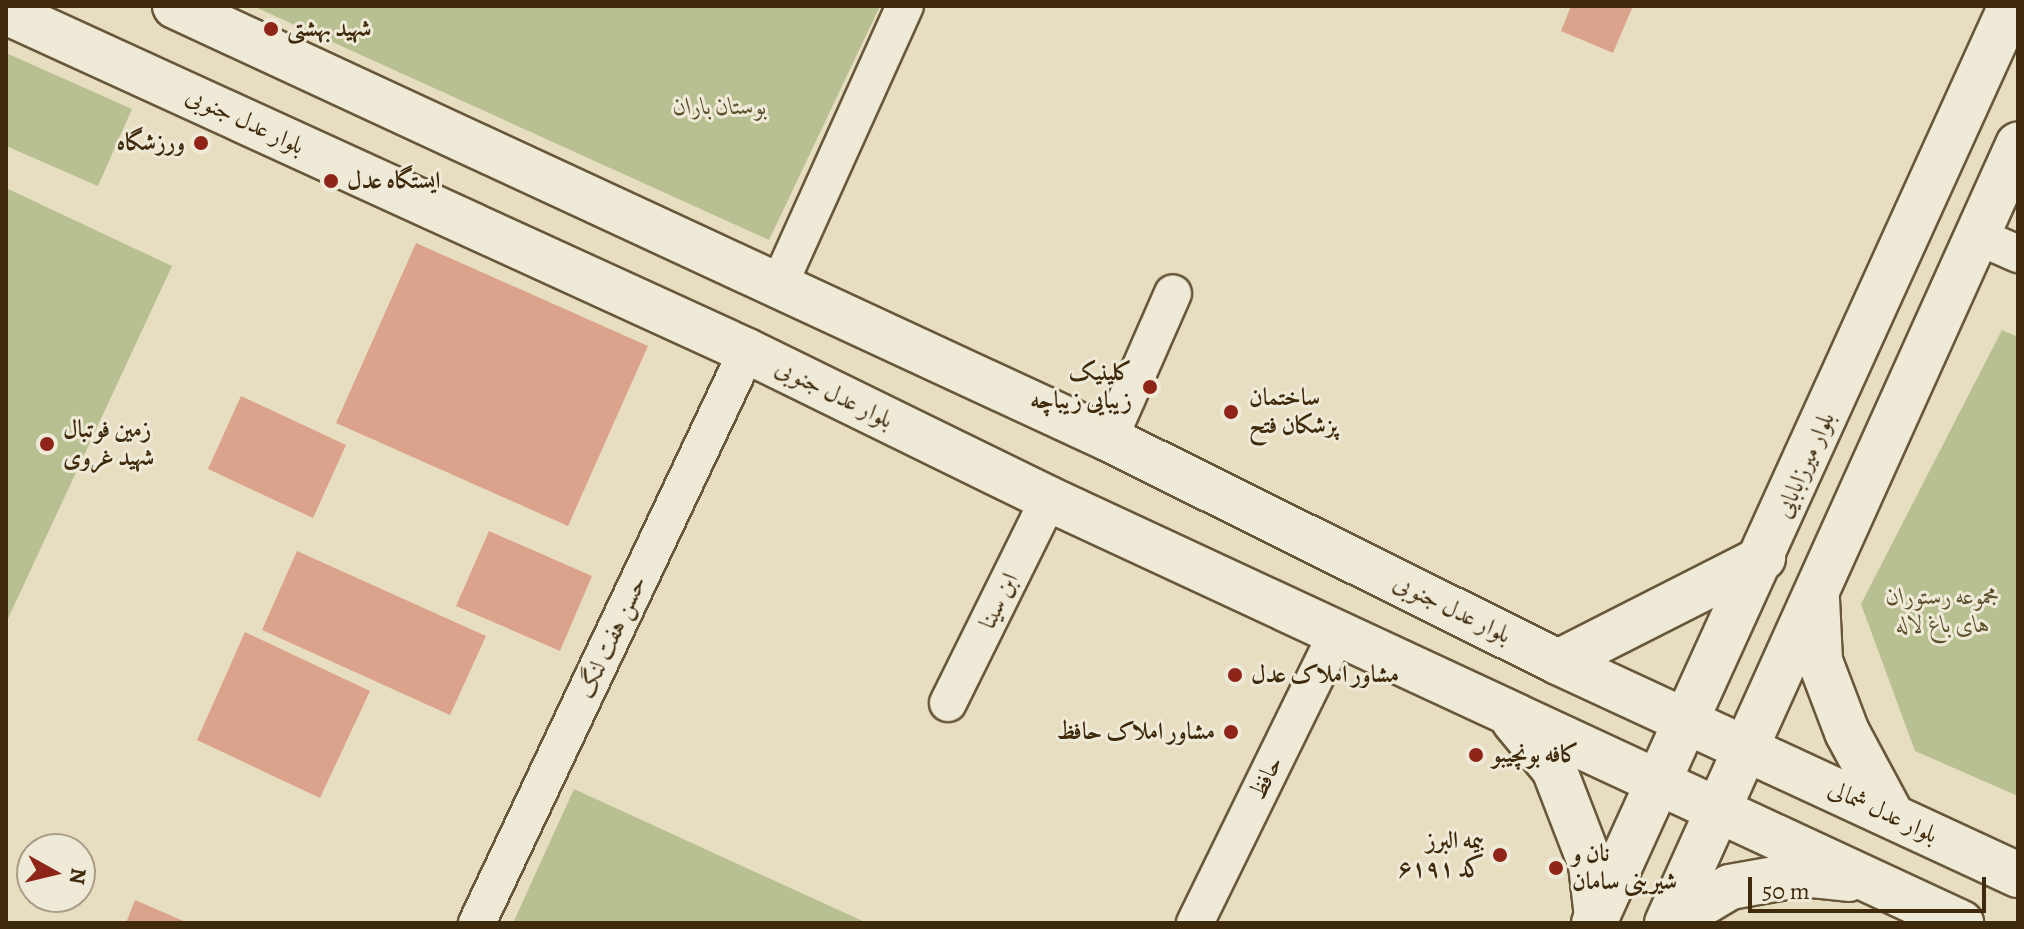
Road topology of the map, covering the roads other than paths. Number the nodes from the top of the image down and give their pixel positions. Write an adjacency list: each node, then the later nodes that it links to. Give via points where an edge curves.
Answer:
1 (905, 6): 8 (street)
2 (2011, 6): 13 (main road, بلوار میرزابابایی)
3 (192, 10): 8 (main road, بلوار عدل جنوبی)
4 (6, 12): 10 (main road, بلوار عدل جنوبی)
5 (2018, 145): 6 (main road)
6 (1977, 236): 7 (street); 14 (main road)
7 (2018, 254)
8 (778, 287): 11 (main road, بلوار عدل جنوبی)
9 (1173, 293): 11 (street)
10 (747, 351): 12 (main road, بلوار عدل جنوبی); 27 (street, حسن هفت لنگ)
11 (1109, 439): 16 (main road, بلوار عدل جنوبی)
12 (1049, 499): 15 (main road, بلوار عدل جنوبی); 17 (street, ابن سینا)
13 (1763, 558): 16 (main road); 19 (main road, بلوار میرزابابایی)
14 (1817, 590): 20 (main road); 23 (main road, via 1820,661 1847,732)
15 (1337, 633): 18 (main road, بلوار عدل جنوبی); 28 (street, حافظ)
16 (1558, 662): 19 (main road, بلوار عدل جنوبی)
17 (948, 703)
18 (1508, 712): 21 (main road, بلوار عدل جنوبی); 26 (main road, via 1554,769 1591,865)
19 (1686, 721): 20 (main road, بلوار عدل شمالی); 21 (main road, بلوار میرزابابایی)
20 (1748, 749): 22 (main road); 23 (main road, بلوار عدل شمالی)
21 (1658, 782): 22 (main road, بلوار عدل جنوبی); 26 (main road, بلوار میرزابابایی)
22 (1719, 810): 25 (main road); 29 (main road)
23 (1892, 816): 24 (main road, بلوار عدل شمالی)
24 (2018, 875)
25 (1873, 881): 29 (main road, via 1802,874 1730,887); 30 (main road)
26 (1596, 920)
27 (477, 923)
28 (1195, 923)
29 (1669, 923)
30 (1961, 923)

